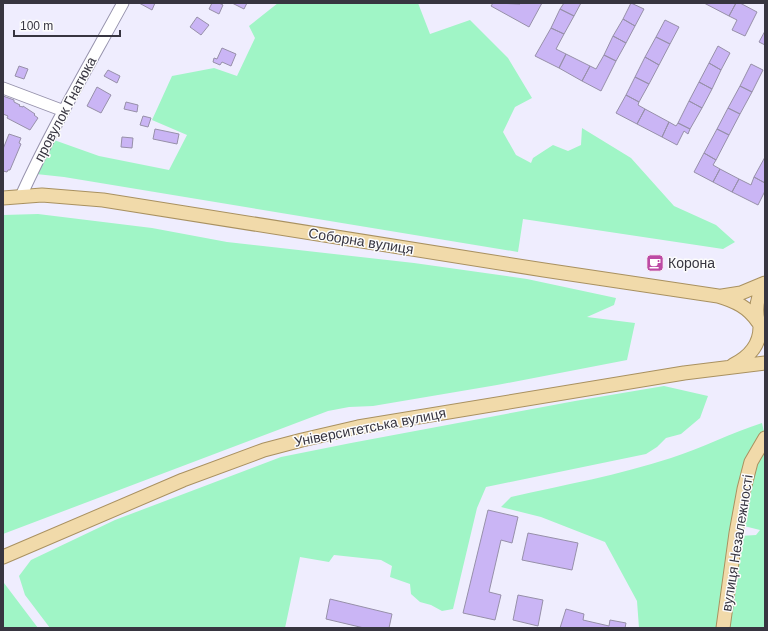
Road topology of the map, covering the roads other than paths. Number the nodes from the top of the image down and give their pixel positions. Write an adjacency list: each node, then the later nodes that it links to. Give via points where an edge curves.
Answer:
1 (122, 3): 3 (street, провулок Гнатюка)
2 (3, 88): 3 (street)
3 (64, 111): 4 (street, провулок Гнатюка)
4 (21, 196): 5 (main road, Соборна вулиця); 7 (main road, Соборна вулиця, via 103,200)
5 (3, 198)
6 (765, 284): 7 (main road, Соборна вулиця); 8 (main road, Університетська вулиця, via 756,311)
7 (718, 296): 8 (main road, Соборна вулиця, via 745,307)
8 (761, 328): 10 (main road, Університетська вулиця, via 752,352)
9 (765, 363): 10 (main road, Університетська вулиця)
10 (731, 366): 12 (main road, Університетська вулиця, via 358,427 302,440 264,450 183,480)
11 (765, 438): 13 (main road, вулиця Незалежності, via 751,462 744,489)
12 (3, 557)
13 (723, 628)

